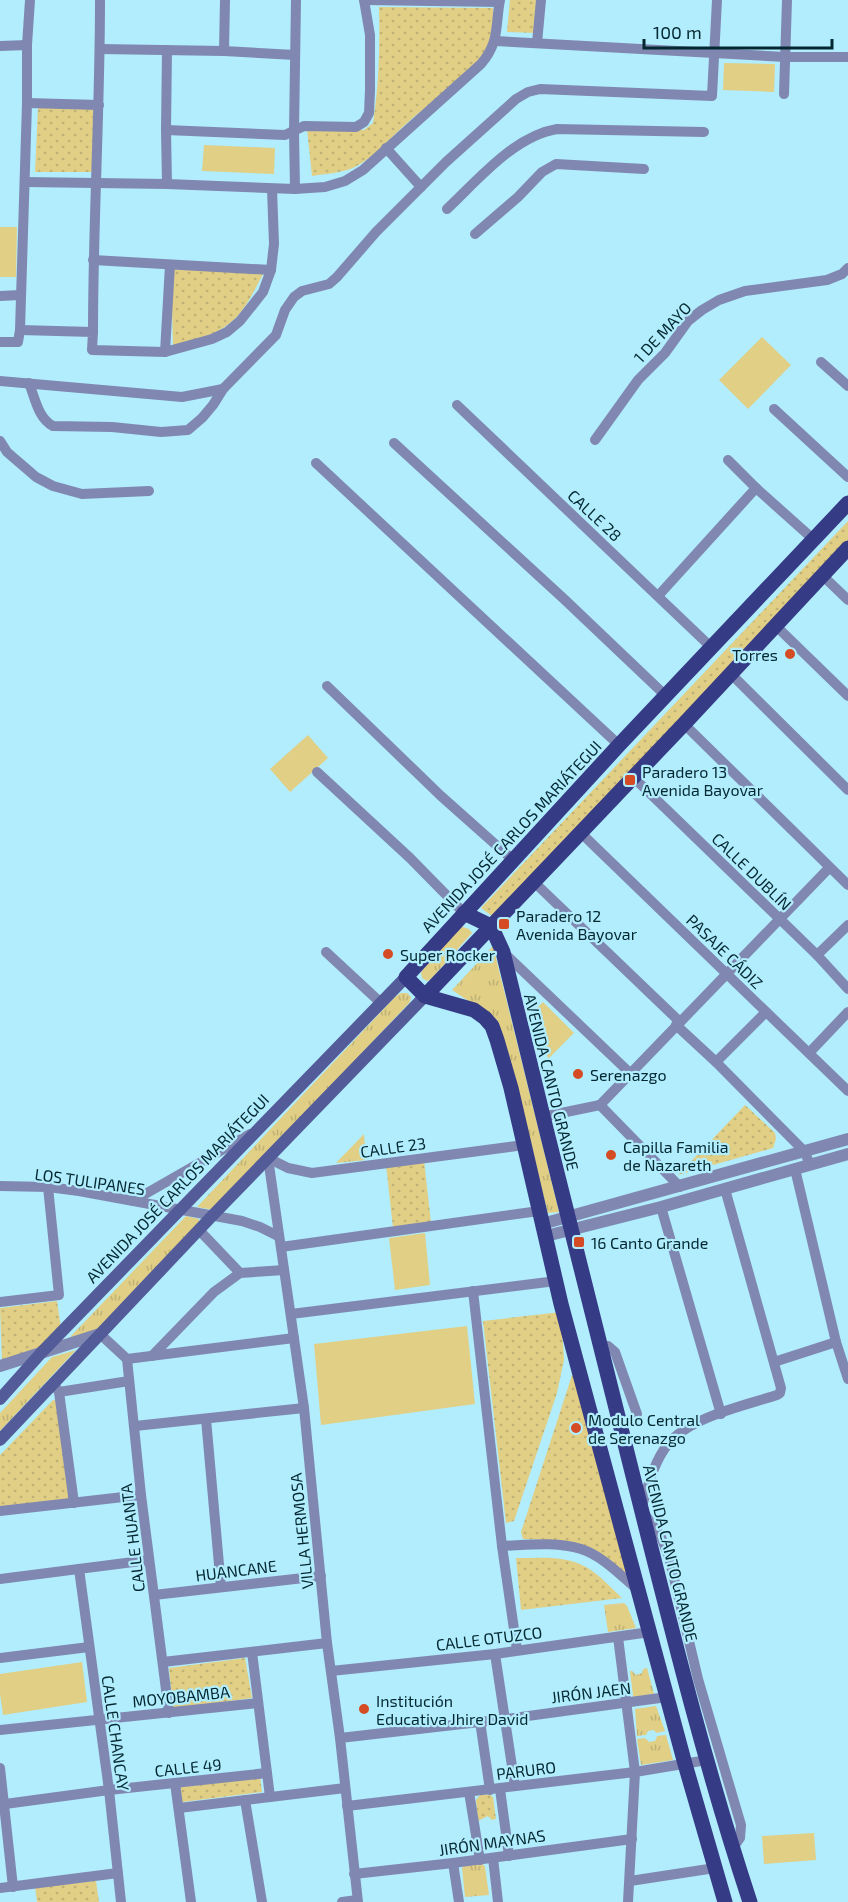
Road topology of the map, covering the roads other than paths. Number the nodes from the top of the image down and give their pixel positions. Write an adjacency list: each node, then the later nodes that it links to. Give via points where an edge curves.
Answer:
1 (30, 0): 12 (street)
2 (100, 0): 14 (street)
3 (225, 0): 16 (street)
4 (296, 0): 18 (street)
5 (364, 0): 9 (street); 25 (street, via 370,34 369,113 356,127 304,126)
6 (542, 0): 11 (street)
7 (717, 0): 17 (street)
8 (787, 0): 19 (street)
9 (499, 1): 10 (street)
10 (495, 41): 11 (street); 27 (street, via 481,64)
11 (537, 43): 17 (street)
12 (27, 45): 13 (street); 22 (street)
13 (0, 46)
14 (100, 49): 15 (street); 23 (street)
15 (167, 50): 16 (street); 24 (street)
16 (224, 51): 18 (street)
17 (715, 54): 19 (street); 32 (street, via 712,96 540,89 528,92)
18 (295, 55): 25 (street)
19 (785, 57): 20 (street); 21 (street)
20 (848, 57)
21 (784, 94)
22 (27, 103): 23 (street); 29 (street)
23 (99, 105): 30 (street)
24 (166, 130): 25 (street, via 285,135); 31 (street)
25 (294, 131): 34 (street)
26 (704, 132): 35 (street, via 544,131 510,150)
27 (386, 148): 32 (street); 34 (street, via 345,181)
28 (644, 169): 36 (street, via 556,164 542,172)
29 (25, 182): 30 (street); 41 (street)
30 (96, 182): 31 (street); 37 (street)
31 (167, 184): 33 (street)
32 (421, 187): 51 (street, via 329,284 294,297 276,334)
33 (272, 189): 34 (street); 40 (street)
34 (295, 189)
35 (447, 209)
36 (475, 234)
37 (93, 260): 38 (street); 44 (street)
38 (170, 265): 40 (street); 46 (street)
39 (848, 268): 54 (street, 1 DE MAYO, via 827,280 745,291 702,310 638,380)
40 (271, 270): 46 (street, via 263,292 227,332)
41 (20, 295): 42 (street); 43 (street)
42 (0, 296)
43 (20, 330): 44 (street); 45 (street, via 18,342)
44 (93, 332): 46 (street, via 92,350)
45 (0, 342)
46 (165, 352)
47 (821, 362): 50 (street)
48 (0, 381): 49 (street)
49 (29, 383): 51 (street, via 182,397); 51 (street, via 41,414 53,426 150,432 188,430)
50 (848, 386)
51 (223, 389)
52 (457, 405): 66 (street, CALLE 28)
53 (774, 409): 59 (street)
54 (595, 440)
55 (0, 441): 61 (street, via 36,477 53,486 82,494)
56 (394, 443): 72 (street)
57 (728, 460): 60 (street)
58 (316, 463): 75 (street)
59 (848, 477)
60 (756, 488): 63 (street); 66 (street)
61 (149, 491)
62 (848, 503): 63 (main road, AVENIDA JOSÉ CARLOS MARIÁTEGUI)
63 (813, 538): 69 (main road, AVENIDA JOSÉ CARLOS MARIÁTEGUI)
64 (848, 548): 65 (main road)
65 (822, 575): 67 (street); 68 (main road)
66 (658, 596): 69 (street, CALLE 28)
67 (848, 600)
68 (775, 625): 70 (main road); 73 (street)
69 (712, 648): 72 (main road, AVENIDA JOSÉ CARLOS MARIÁTEGUI)
70 (730, 673): 74 (main road); 78 (street)
71 (327, 686): 80 (street)
72 (666, 696): 75 (main road, AVENIDA JOSÉ CARLOS MARIÁTEGUI)
73 (848, 696)
74 (684, 724): 77 (main road); 81 (street)
75 (619, 745): 80 (main road, AVENIDA JOSÉ CARLOS MARIÁTEGUI)
76 (317, 772): 84 (street)
77 (633, 777): 79 (main road); 85 (street, CALLE DUBLÍN)
78 (848, 790)
79 (581, 833): 82 (main road); 91 (street, PASAJE CÁDIZ)
80 (513, 860): 84 (main road, AVENIDA JOSÉ CARLOS MARIÁTEGUI)
81 (829, 868): 83 (street); 85 (street)
82 (534, 882): 87 (main road); 98 (street)
83 (848, 885)
84 (464, 913): 87 (main road); 92 (main road, AVENIDA JOSÉ CARLOS MARIÁTEGUI)
85 (780, 919): 90 (street, CALLE DUBLÍN); 91 (street)
86 (848, 925): 90 (street)
87 (491, 926): 89 (main road, AVENIDA CANTO GRANDE); 94 (main road)
88 (326, 952): 95 (street)
89 (503, 952): 101 (street); 104 (main road, AVENIDA CANTO GRANDE)
90 (818, 955): 93 (street, CALLE DUBLÍN)
91 (726, 973): 96 (street, PASAJE CÁDIZ); 98 (street)
92 (406, 978): 94 (main road); 95 (main road, AVENIDA JOSÉ CARLOS MARIÁTEGUI)
93 (848, 989)
94 (425, 996): 107 (main road, via 474,1010 492,1026); 110 (main road)
95 (381, 1003): 105 (main road, AVENIDA JOSÉ CARLOS MARIÁTEGUI)
96 (766, 1012): 99 (street, PASAJE CÁDIZ); 100 (street)
97 (848, 1012): 99 (street)
98 (678, 1023): 100 (street); 101 (street)
99 (809, 1053): 102 (street, PASAJE CÁDIZ)
100 (716, 1062): 108 (street)
101 (631, 1074): 103 (street)
102 (848, 1091)
103 (600, 1105): 104 (street); 115 (street)
104 (542, 1117): 122 (main road, AVENIDA CANTO GRANDE)
105 (261, 1128): 117 (street); 119 (main road, AVENIDA JOSÉ CARLOS MARIÁTEGUI)
106 (848, 1139): 108 (street)
107 (525, 1145): 110 (street, CALLE 23, via 312,1173 288,1168); 121 (main road)
108 (804, 1151): 111 (street); 115 (street)
109 (848, 1154): 111 (street)
110 (268, 1158): 120 (main road); 124 (street, VILLA HERMOSA)
111 (810, 1164): 112 (street)
112 (795, 1169): 116 (street); 133 (street)
113 (0, 1186): 114 (street, LOS TULIPANES)
114 (48, 1187): 117 (street, LOS TULIPANES); 129 (street, via 59,1295)
115 (680, 1187): 122 (street)
116 (725, 1189): 118 (street); 139 (street)
117 (133, 1201): 119 (street, LOS TULIPANES)
118 (661, 1207): 122 (street); 147 (street)
119 (180, 1210): 120 (street, LOS TULIPANES); 135 (main road, AVENIDA JOSÉ CARLOS MARIÁTEGUI)
120 (212, 1216): 123 (main road); 124 (street, LOS TULIPANES, via 260,1227)
121 (542, 1224): 122 (street); 124 (street); 127 (main road)
122 (568, 1224): 134 (main road, AVENIDA CANTO GRANDE)
123 (199, 1230): 126 (street); 131 (main road)
124 (279, 1242): 125 (street, VILLA HERMOSA)
125 (284, 1270): 126 (street); 130 (street, VILLA HERMOSA)
126 (240, 1273): 136 (street, via 214,1292)
127 (556, 1281): 128 (street); 161 (main road)
128 (473, 1291): 130 (street); 155 (street)
129 (0, 1302)
130 (291, 1314): 132 (street, VILLA HERMOSA)
131 (99, 1334): 135 (street); 137 (street); 143 (main road)
132 (294, 1338): 136 (street); 145 (street, VILLA HERMOSA)
133 (836, 1342): 139 (street); 141 (street)
134 (600, 1346): 146 (street, via 615,1352); 153 (main road, AVENIDA CANTO GRANDE)
135 (41, 1353): 140 (street); 144 (main road, AVENIDA JOSÉ CARLOS MARIÁTEGUI)
136 (152, 1356): 137 (street)
137 (128, 1359): 142 (street, CALLE HUANTA)
138 (0, 1361): 140 (street)
139 (774, 1362): 147 (street, via 780,1393)
140 (0, 1366)
141 (848, 1379)
142 (129, 1381): 143 (street); 149 (street, CALLE HUANTA)
143 (56, 1388): 150 (main road); 152 (street)
144 (0, 1399)
145 (304, 1408): 148 (street); 158 (street, VILLA HERMOSA)
146 (637, 1413)
147 (721, 1414): 153 (street, via 691,1424 667,1445 652,1471)
148 (206, 1419): 149 (street); 160 (street)
149 (135, 1426): 151 (street, CALLE HUANTA)
150 (0, 1440)
151 (141, 1495): 152 (street); 156 (street, CALLE HUANTA)
152 (74, 1503): 154 (street)
153 (641, 1509): 182 (main road, AVENIDA CANTO GRANDE); 199 (street, via 661,1537 669,1557 698,1679 741,1825 740,1838)
154 (0, 1511)
155 (502, 1546): 161 (street, via 582,1549 615,1570); 167 (street)
156 (149, 1560): 157 (street); 162 (street, CALLE HUANTA)
157 (80, 1569): 159 (street); 166 (street, CALLE CHANCAY)
158 (321, 1576): 160 (street, HUANCANE); 165 (street, VILLA HERMOSA)
159 (0, 1580)
160 (221, 1587): 162 (street, HUANCANE)
161 (639, 1592): 163 (main road)
162 (154, 1595): 171 (street, CALLE HUANTA)
163 (650, 1632): 164 (street, CALLE OTUZCO); 173 (main road)
164 (618, 1637): 167 (street, CALLE OTUZCO); 175 (street)
165 (327, 1643): 168 (street); 172 (street, VILLA HERMOSA)
166 (89, 1647): 170 (street); 178 (street, CALLE CHANCAY)
167 (517, 1650): 169 (street, CALLE OTUZCO)
168 (252, 1653): 171 (street); 174 (street)
169 (495, 1654): 172 (street, CALLE OTUZCO); 177 (street)
170 (0, 1658)
171 (163, 1662): 176 (street, CALLE HUANTA)
172 (331, 1671): 181 (street, VILLA HERMOSA)
173 (667, 1697): 175 (street, JIRÓN JAEN); 183 (main road)
174 (258, 1703): 176 (street, MOYOBAMBA); 186 (street)
175 (626, 1703): 177 (street, JIRÓN JAEN); 185 (street)
176 (169, 1713): 178 (street, MOYOBAMBA)
177 (506, 1719): 179 (street, JIRÓN JAEN); 188 (street)
178 (99, 1720): 180 (street, MOYOBAMBA); 191 (street, CALLE CHANCAY)
179 (480, 1721): 181 (street, JIRÓN JAEN); 190 (street)
180 (0, 1730)
181 (340, 1738): 189 (street, VILLA HERMOSA)
182 (707, 1760): 183 (street, PARURO); 199 (main road, AVENIDA CANTO GRANDE)
183 (685, 1764): 185 (street, PARURO); 204 (main road)
184 (0, 1768): 195 (street)
185 (634, 1772): 188 (street, PARURO); 198 (street)
186 (267, 1773): 187 (street, CALLE 49); 193 (street)
187 (175, 1783): 191 (street, CALLE 49); 197 (street)
188 (515, 1786): 190 (street, PARURO)
189 (345, 1788): 193 (street); 196 (street, VILLA HERMOSA)
190 (495, 1789): 192 (street, PARURO); 200 (street)
191 (109, 1790): 195 (street, CALLE 49); 205 (street, CALLE CHANCAY)
192 (469, 1792): 196 (street, PARURO); 202 (street)
193 (270, 1797): 194 (street)
194 (246, 1800): 197 (street); 213 (street)
195 (5, 1804): 208 (street)
196 (347, 1806): 206 (street, VILLA HERMOSA)
197 (179, 1808): 212 (street)
198 (632, 1839): 200 (street, JIRÓN MAYNAS); 207 (street)
199 (733, 1848): 219 (main road, AVENIDA CANTO GRANDE)
200 (509, 1856): 201 (street, JIRÓN MAYNAS)
201 (493, 1858): 202 (street, JIRÓN MAYNAS); 216 (street)
202 (480, 1860): 203 (street, JIRÓN MAYNAS)
203 (453, 1863): 206 (street, JIRÓN MAYNAS); 215 (street)
204 (715, 1868): 207 (street); 218 (main road)
205 (118, 1873): 208 (street); 211 (street, CALLE CHANCAY)
206 (354, 1874): 210 (street, VILLA HERMOSA)
207 (630, 1881): 217 (street)
208 (14, 1887): 209 (street)
209 (0, 1888)
210 (357, 1901): 214 (street)
211 (121, 1902)
212 (191, 1902)
213 (262, 1902)
214 (342, 1902)
215 (459, 1902)
216 (498, 1902)
217 (628, 1902)
218 (725, 1902)
219 (750, 1902)

